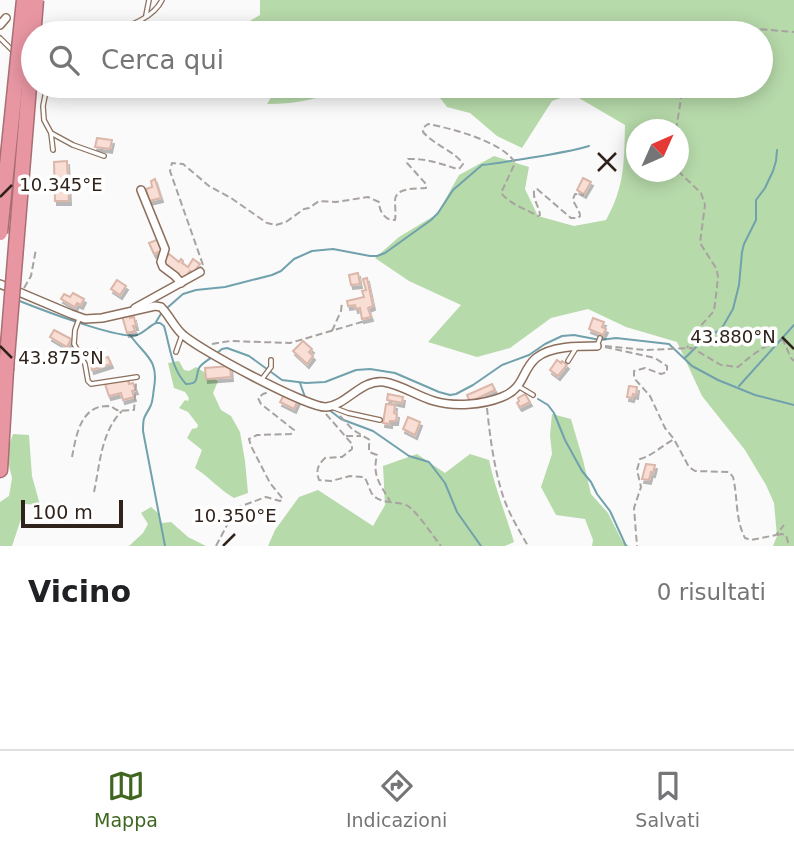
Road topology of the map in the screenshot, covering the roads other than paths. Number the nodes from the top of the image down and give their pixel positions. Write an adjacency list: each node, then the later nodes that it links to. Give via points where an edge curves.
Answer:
1 (24, 0): 7 (highway, bridge)
2 (36, 0): 8 (highway, bridge)
3 (149, 0): 5 (lane)
4 (162, 0): 5 (lane)
5 (145, 17): 9 (lane)
6 (6, 18): 10 (street)
7 (22, 21)
8 (34, 21)
9 (136, 21)
10 (0, 25)
11 (21, 29): 20 (highway, bridge)
12 (0, 38): 13 (lane)
13 (21, 57)
14 (28, 98): 40 (highway, bridge)
15 (45, 98): 16 (lane, via 44,120)
16 (51, 133): 17 (lane); 18 (lane)
17 (53, 150)
18 (104, 156)
19 (141, 190): 22 (street, via 165,249 163,267)
20 (0, 233)
21 (200, 272): 22 (street)
22 (181, 283): 24 (street)
23 (0, 284): 25 (street)
24 (132, 311): 25 (street); 26 (street, via 155,306 164,310)
25 (78, 320): 31 (lane, via 74,344)
26 (183, 335): 30 (lane); 35 (street)
27 (598, 342): 28 (street)
28 (578, 346): 33 (lane); 36 (street, via 550,350 534,359)
29 (100, 351): 31 (lane)
30 (176, 352)
31 (81, 355): 34 (lane, via 91,384)
32 (271, 360): 35 (lane)
33 (568, 361)
34 (135, 377)
35 (263, 381): 38 (street, via 319,407)
36 (518, 386): 37 (lane); 38 (street, via 503,397 452,404 383,382 372,383)
37 (533, 395)
38 (330, 407): 39 (lane)
39 (380, 420)
40 (0, 470)

